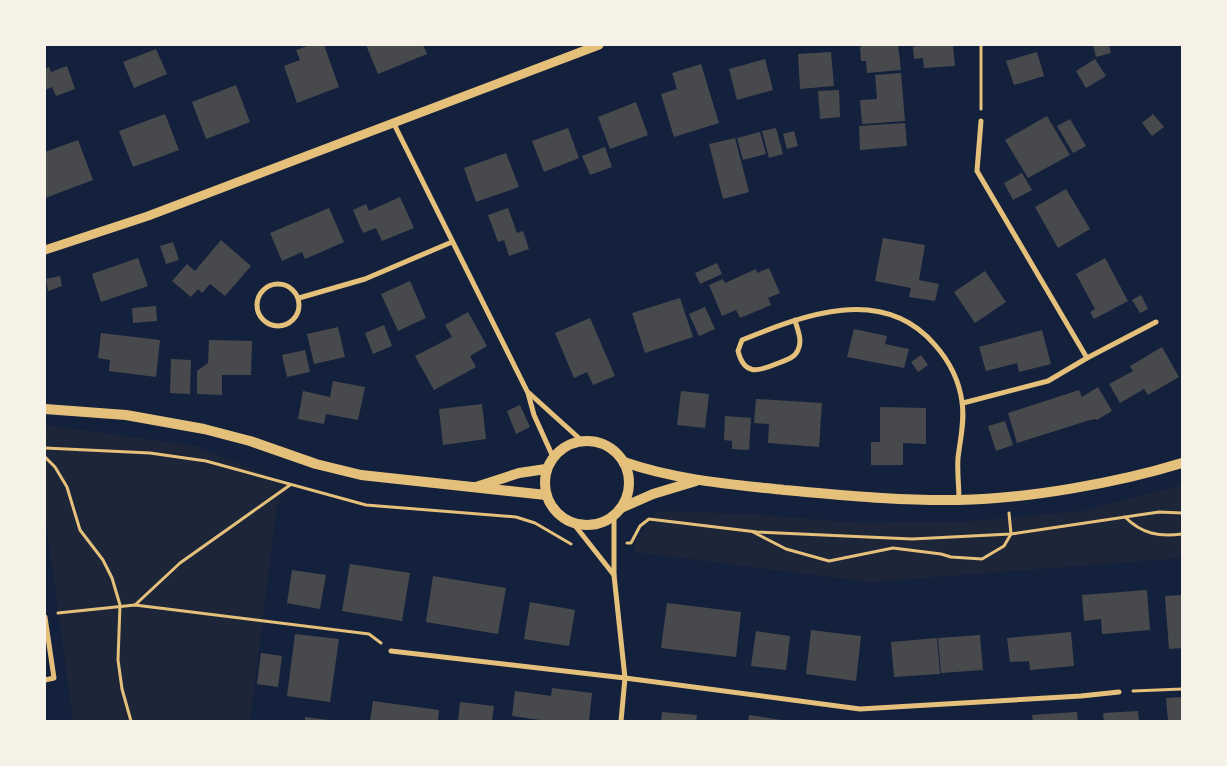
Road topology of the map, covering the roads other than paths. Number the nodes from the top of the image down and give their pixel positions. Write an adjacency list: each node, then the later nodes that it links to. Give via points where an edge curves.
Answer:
1 (599, 45): 2 (street)
2 (585, 48): 4 (street)
3 (981, 121): 10 (street, via 977,170)
4 (394, 124): 5 (street); 6 (street, via 148,216)
5 (452, 242): 7 (street, via 365,279); 11 (street)
6 (45, 250)
7 (299, 298): 7 (street, via 284,284 269,285 259,295 257,309 270,325 284,325 299,312)
8 (794, 320): 8 (street, via 742,340 738,350 743,364 759,371 793,357 799,348 800,336); 12 (street, via 860,308 884,312 908,322 928,336 947,359 957,377)
9 (1156, 322): 10 (street)
10 (1087, 358): 12 (street, via 1048,381)
11 (528, 393): 14 (street); 15 (street)
12 (963, 403): 22 (street, via 958,460)
13 (45, 409): 20 (main road, via 166,421 232,436 361,475)
14 (582, 440): 15 (main road, via 563,448); 16 (main road, via 601,443)
15 (553, 457): 18 (main road)
16 (624, 462): 19 (main road, via 656,473); 23 (main road, via 629,481 628,495)
17 (1182, 463): 22 (main road, via 1082,486)
18 (546, 469): 20 (main road, via 519,473); 21 (main road)
19 (697, 481): 22 (main road, via 850,496); 23 (main road, via 653,494)
20 (476, 487): 21 (main road)
21 (546, 496): 24 (main road, via 556,512)
22 (959, 500)
23 (618, 511): 24 (main road, via 598,524); 25 (street)
24 (573, 523): 25 (street)
25 (614, 575): 28 (street)
26 (45, 618): 29 (street, via 54,678)
27 (391, 651): 28 (street)
28 (625, 678): 30 (street, via 860,709); 31 (street)
29 (45, 680)
30 (1119, 692)
31 (622, 721)

